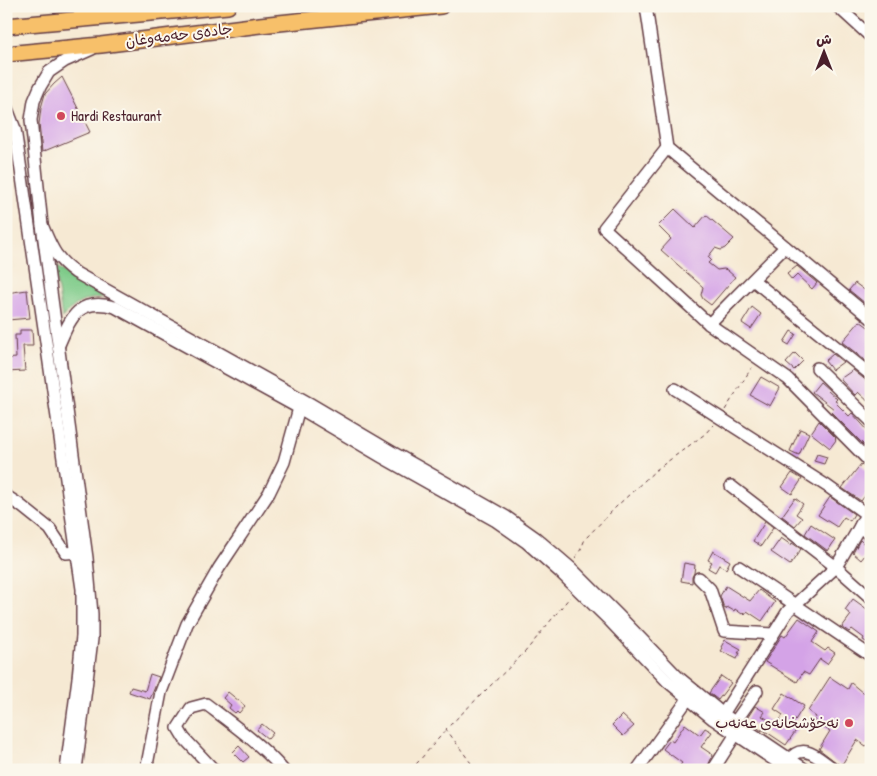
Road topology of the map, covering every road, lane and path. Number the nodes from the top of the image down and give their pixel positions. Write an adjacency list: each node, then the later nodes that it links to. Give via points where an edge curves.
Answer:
1 (228, 6): 5 (main road, جادەی حەمەوغان)
2 (442, 6): 7 (main road, جادەی حەمەوغان, via 260,24)
3 (646, 6): 10 (street)
4 (836, 6): 6 (street)
5 (6, 26)
6 (871, 37)
7 (101, 45): 8 (main road, جادەی حەمەوغان); 11 (street, via 49,72 40,87 31,120)
8 (6, 54)
9 (6, 106): 12 (street, via 15,129)
10 (667, 148): 14 (street); 18 (street, via 604,228)
11 (35, 161): 12 (street); 13 (street)
12 (20, 162): 27 (street)
13 (42, 225): 17 (street, via 56,255 66,266); 19 (street)
14 (785, 247): 15 (street); 16 (street)
15 (753, 280): 18 (street); 22 (street)
16 (871, 318)
17 (147, 319): 19 (street, via 103,304 91,305 71,319); 24 (street); 29 (street, via 309,403)
18 (709, 324): 20 (street)
19 (58, 346): 27 (street)
20 (758, 358): 25 (path); 28 (street, via 788,379)
21 (817, 368): 26 (street)
22 (871, 375)
23 (675, 389): 25 (street)
24 (299, 408): 29 (street, via 382,457); 54 (street, via 284,462 269,493 219,568 187,624 161,692)
25 (719, 418): 32 (street); 36 (path, via 705,434 656,470 618,505 585,539)
26 (871, 421)
27 (66, 446): 35 (street); 53 (street, via 76,482 92,623)
28 (871, 463)
29 (435, 481): 36 (street, via 505,516); 40 (street, via 518,537)
30 (731, 486): 38 (street)
31 (6, 496): 35 (street, via 50,528 66,553)
32 (868, 509): 33 (street)
33 (860, 526): 34 (street); 38 (street)
34 (871, 537)
35 (77, 552): 52 (street, via 82,589 82,636)
36 (568, 566): 47 (street, via 678,677)
37 (739, 567): 42 (street)
38 (836, 567): 41 (street); 42 (street)
39 (699, 578): 43 (street, via 710,589 724,631)
40 (577, 589): 46 (street); 49 (path, via 525,652)
41 (871, 598)
42 (795, 605): 43 (street); 44 (street)
43 (773, 634): 47 (street)
44 (871, 656)
45 (757, 690): 48 (street)
46 (688, 699): 48 (street, via 713,718); 51 (street)
47 (723, 714): 48 (street)
48 (735, 728): 50 (street); 59 (street)
49 (446, 729): 57 (path); 58 (path)
50 (787, 765): 60 (street); 61 (street, via 801,751 809,751)
51 (640, 768)
52 (66, 770)
53 (76, 770)
54 (146, 770)
55 (214, 770): 56 (street, via 178,728 191,708 206,704)
56 (283, 770)
57 (411, 770)
58 (476, 770)
59 (714, 770)
60 (806, 770)
61 (835, 770)

